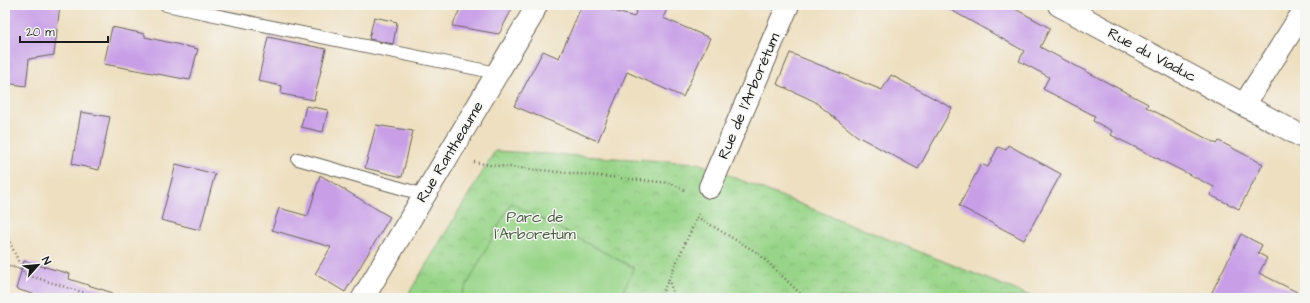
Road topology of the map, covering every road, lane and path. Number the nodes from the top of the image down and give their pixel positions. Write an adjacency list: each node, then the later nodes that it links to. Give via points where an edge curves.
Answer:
1 (166, 5): 6 (lane)
2 (536, 5): 6 (street, Rue Rantheaume)
3 (788, 5): 11 (street, Rue de l'Arborétum)
4 (1060, 5): 7 (street, Rue du Viaduc)
5 (1305, 13): 7 (street)
6 (497, 73): 9 (street, Rue Rantheaume)
7 (1244, 105): 8 (street, Rue du Viaduc)
8 (1305, 138)
9 (449, 155): 11 (path, via 489,165 670,183); 12 (street, Rue Rantheaume)
10 (298, 159): 12 (lane)
11 (707, 193): 13 (path)
12 (425, 195): 19 (street, Rue Rantheaume)
13 (697, 217): 17 (path); 22 (path, via 758,253)
14 (5, 231): 16 (path)
15 (5, 265): 16 (path)
16 (22, 269): 18 (path, via 24,274)
17 (669, 279): 20 (path); 21 (path)
18 (101, 298)
19 (363, 298)
20 (660, 298)
21 (674, 298)
22 (805, 298)

